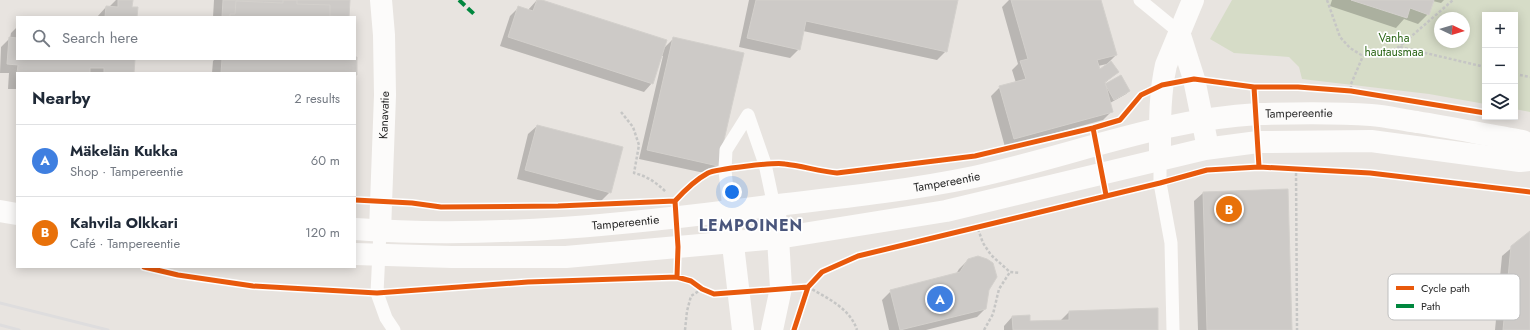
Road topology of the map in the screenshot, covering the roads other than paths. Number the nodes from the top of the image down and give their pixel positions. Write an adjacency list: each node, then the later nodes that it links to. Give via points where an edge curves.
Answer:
1 (381, 0): 16 (main road, Kanavatie, via 385,95)
2 (1140, 0): 4 (lane)
3 (1193, 0): 4 (main road)
4 (1179, 32): 5 (main road, via 1194,79); 6 (main road, via 1166,65 1160,106)
5 (1203, 120): 6 (main road, Tampereentie); 7 (main road, Tampereentie, via 1256,114 1372,115 1523,141); 8 (main road)
6 (1160, 130): 9 (main road); 11 (main road, Tampereentie, via 974,177 877,194)
7 (1530, 146)
8 (1208, 148): 9 (main road); 10 (main road, via 1258,142 1371,141 1520,162)
9 (1160, 159): 17 (main road, via 946,211); 24 (lane, via 1160,183 1171,243)
10 (1530, 160)
11 (774, 206): 13 (main road, Tampereentie); 13 (lane, via 765,164 748,115 726,150); 17 (main road)
12 (0, 211): 14 (main road)
13 (729, 212): 16 (main road, Tampereentie, via 675,209 569,228 507,232); 18 (main road)
14 (16, 214)
15 (356, 229): 16 (main road, Tampereentie)
16 (380, 230): 20 (lane)
17 (778, 238): 18 (main road); 23 (main road, via 781,288)
18 (732, 242): 20 (main road, via 566,257); 22 (main road)
19 (356, 254): 20 (main road)
20 (379, 256): 21 (lane, via 377,293 386,318)
21 (394, 330)
22 (743, 330)
23 (772, 330)
24 (1173, 330)

